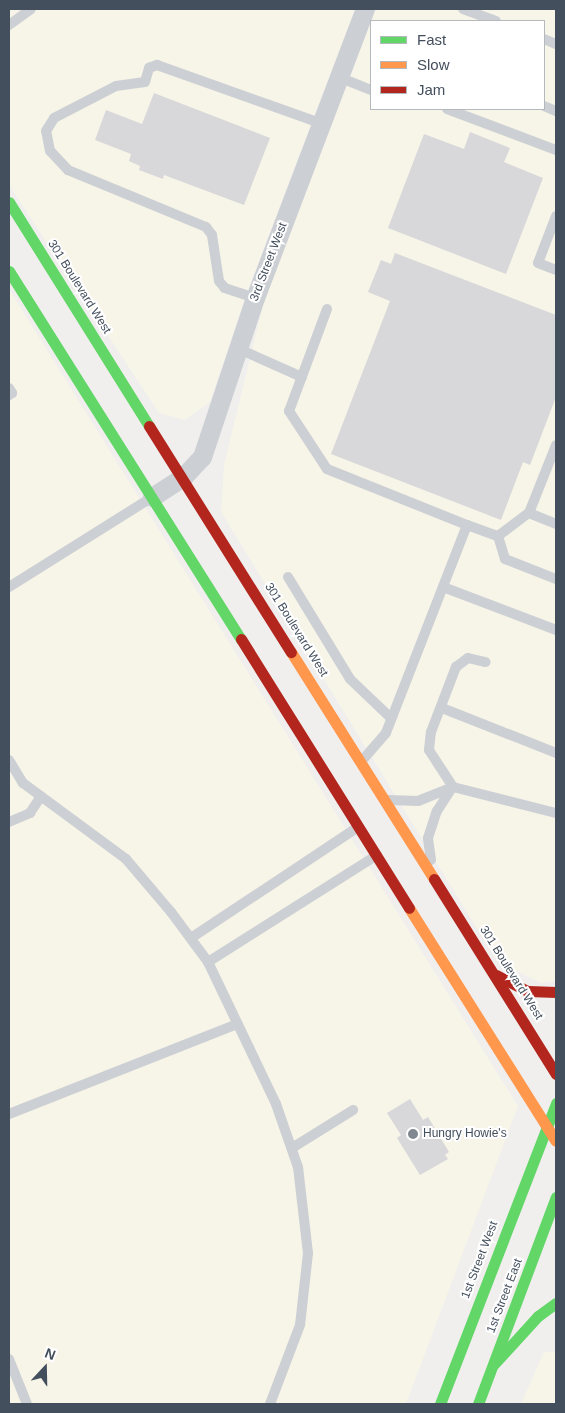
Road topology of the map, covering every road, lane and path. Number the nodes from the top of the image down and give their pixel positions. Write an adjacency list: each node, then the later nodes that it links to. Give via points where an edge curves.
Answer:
1 (31, 9): 5 (lane)
2 (366, 9): 6 (street, 3rd Street West)
3 (463, 9): 4 (lane)
4 (493, 20)
5 (9, 25)
6 (365, 30): 7 (street, 3rd Street West)
7 (341, 78): 8 (lane); 10 (street, 3rd Street West)
8 (370, 90)
9 (450, 110): 11 (lane)
10 (323, 124): 16 (street, 3rd Street West); 16 (lane, via 157,65 149,68 145,82 116,86 54,118 46,132 50,152 68,170 206,227 212,235 219,280 225,288)
11 (556, 150)
12 (9, 202): 24 (main road, 301 Boulevard West)
13 (556, 216): 14 (lane, via 538,263)
14 (556, 270)
15 (10, 276): 25 (main road)
16 (255, 298): 18 (street, 3rd Street West)
17 (327, 309): 19 (lane)
18 (238, 349): 19 (lane); 24 (street, 3rd Street West, via 202,457)
19 (302, 377): 28 (lane, via 289,411 328,469)
20 (9, 388): 21 (lane, via 12,393)
21 (9, 395)
22 (556, 445): 23 (lane)
23 (554, 459): 26 (lane)
24 (184, 476): 25 (street, 3rd Street West); 40 (main road, 301 Boulevard West)
25 (152, 497): 32 (lane); 46 (main road)
26 (529, 514): 27 (lane); 29 (lane)
27 (556, 524)
28 (467, 525): 29 (lane); 33 (lane)
29 (498, 536): 31 (lane, via 506,559)
30 (288, 577): 37 (lane, via 350,679)
31 (556, 579)
32 (9, 587)
33 (443, 587): 34 (lane); 37 (lane)
34 (556, 630)
35 (486, 662): 36 (lane, via 468,658 456,667)
36 (442, 708): 38 (lane); 41 (lane, via 431,732 429,750)
37 (391, 718): 40 (lane, via 386,733)
38 (556, 753)
39 (9, 760): 42 (lane, via 23,782)
40 (362, 762): 43 (main road, 301 Boulevard West)
41 (453, 787): 43 (lane, via 418,800); 44 (lane); 48 (lane, via 437,811 428,838)
42 (41, 796): 45 (lane, via 30,812); 49 (lane, via 126,859)
43 (386, 800): 48 (main road, 301 Boulevard West)
44 (556, 813)
45 (9, 822)
46 (359, 826): 47 (main road); 49 (lane)
47 (377, 855): 50 (lane); 58 (main road)
48 (432, 873): 51 (main road, 301 Boulevard West)
49 (190, 938): 50 (lane)
50 (208, 962): 53 (lane)
51 (496, 975): 52 (main road, via 528,991); 54 (main road, 301 Boulevard West)
52 (556, 992)
53 (237, 1024): 57 (lane); 60 (lane, via 276,1104)
54 (556, 1074)
55 (556, 1103): 58 (main road, 1st Street West)
56 (353, 1110): 60 (lane)
57 (9, 1114)
58 (547, 1125): 59 (main road); 67 (main road, 1st Street West)
59 (556, 1141)
60 (292, 1148): 66 (lane, via 305,1218 307,1280 298,1330)
61 (556, 1197): 64 (main road, 1st Street East)
62 (556, 1303): 64 (main road, via 538,1316)
63 (9, 1359): 65 (lane)
64 (494, 1364): 68 (main road, 1st Street East)
65 (28, 1404)
66 (270, 1404)
67 (440, 1404)
68 (478, 1404)

